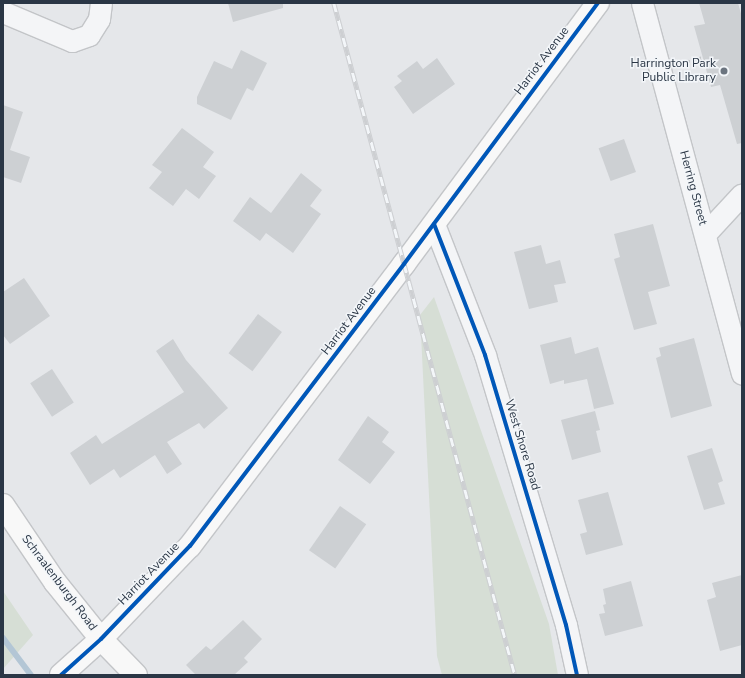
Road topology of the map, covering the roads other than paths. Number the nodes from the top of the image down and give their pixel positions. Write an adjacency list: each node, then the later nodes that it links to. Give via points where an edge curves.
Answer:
1 (101, 3): 4 (street, via 99,19 89,35 72,41)
2 (598, 3): 6 (street, Harriot Avenue)
3 (642, 3): 7 (street, Herring Street)
4 (3, 12)
5 (742, 194): 7 (street)
6 (434, 224): 10 (street, Harriot Avenue, via 190,546); 13 (street, West Shore Road, via 485,355 566,625)
7 (705, 234): 8 (street, Herring Street)
8 (742, 374)
9 (3, 504): 10 (street, Schraalenburgh Road, via 56,582)
10 (101, 639): 11 (street, Harriot Avenue); 12 (street, Schraalenburgh Road)
11 (63, 673)
12 (136, 675)
13 (577, 675)

